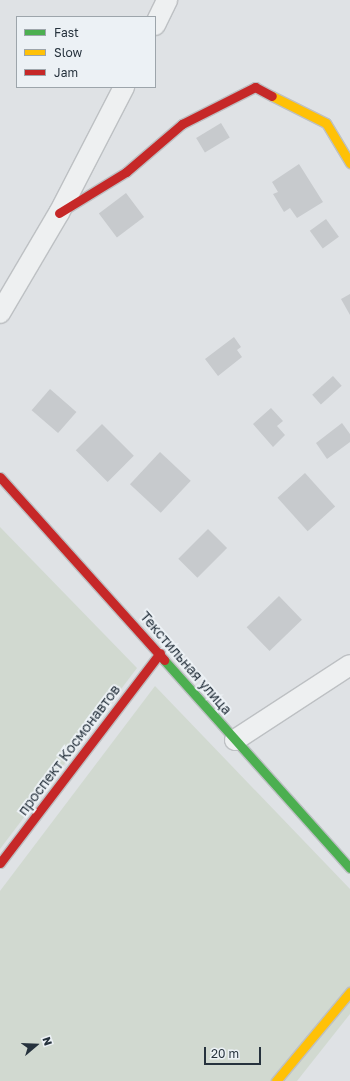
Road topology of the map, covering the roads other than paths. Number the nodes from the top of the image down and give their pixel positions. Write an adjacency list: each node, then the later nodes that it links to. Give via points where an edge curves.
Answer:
1 (167, 0): 2 (street)
2 (156, 23)
3 (123, 88): 5 (street)
4 (350, 163): 5 (street, via 326,123 255,87 182,124 126,172)
5 (59, 213): 6 (street)
6 (0, 313)
7 (0, 477): 8 (street, Текстильная улица)
8 (160, 653): 10 (street, Текстильная улица); 11 (street, проспект Космонавтов)
9 (350, 665): 10 (street)
10 (235, 740): 12 (street, Текстильная улица)
11 (0, 863)
12 (350, 868)
13 (350, 992): 14 (street)
14 (276, 1081)

